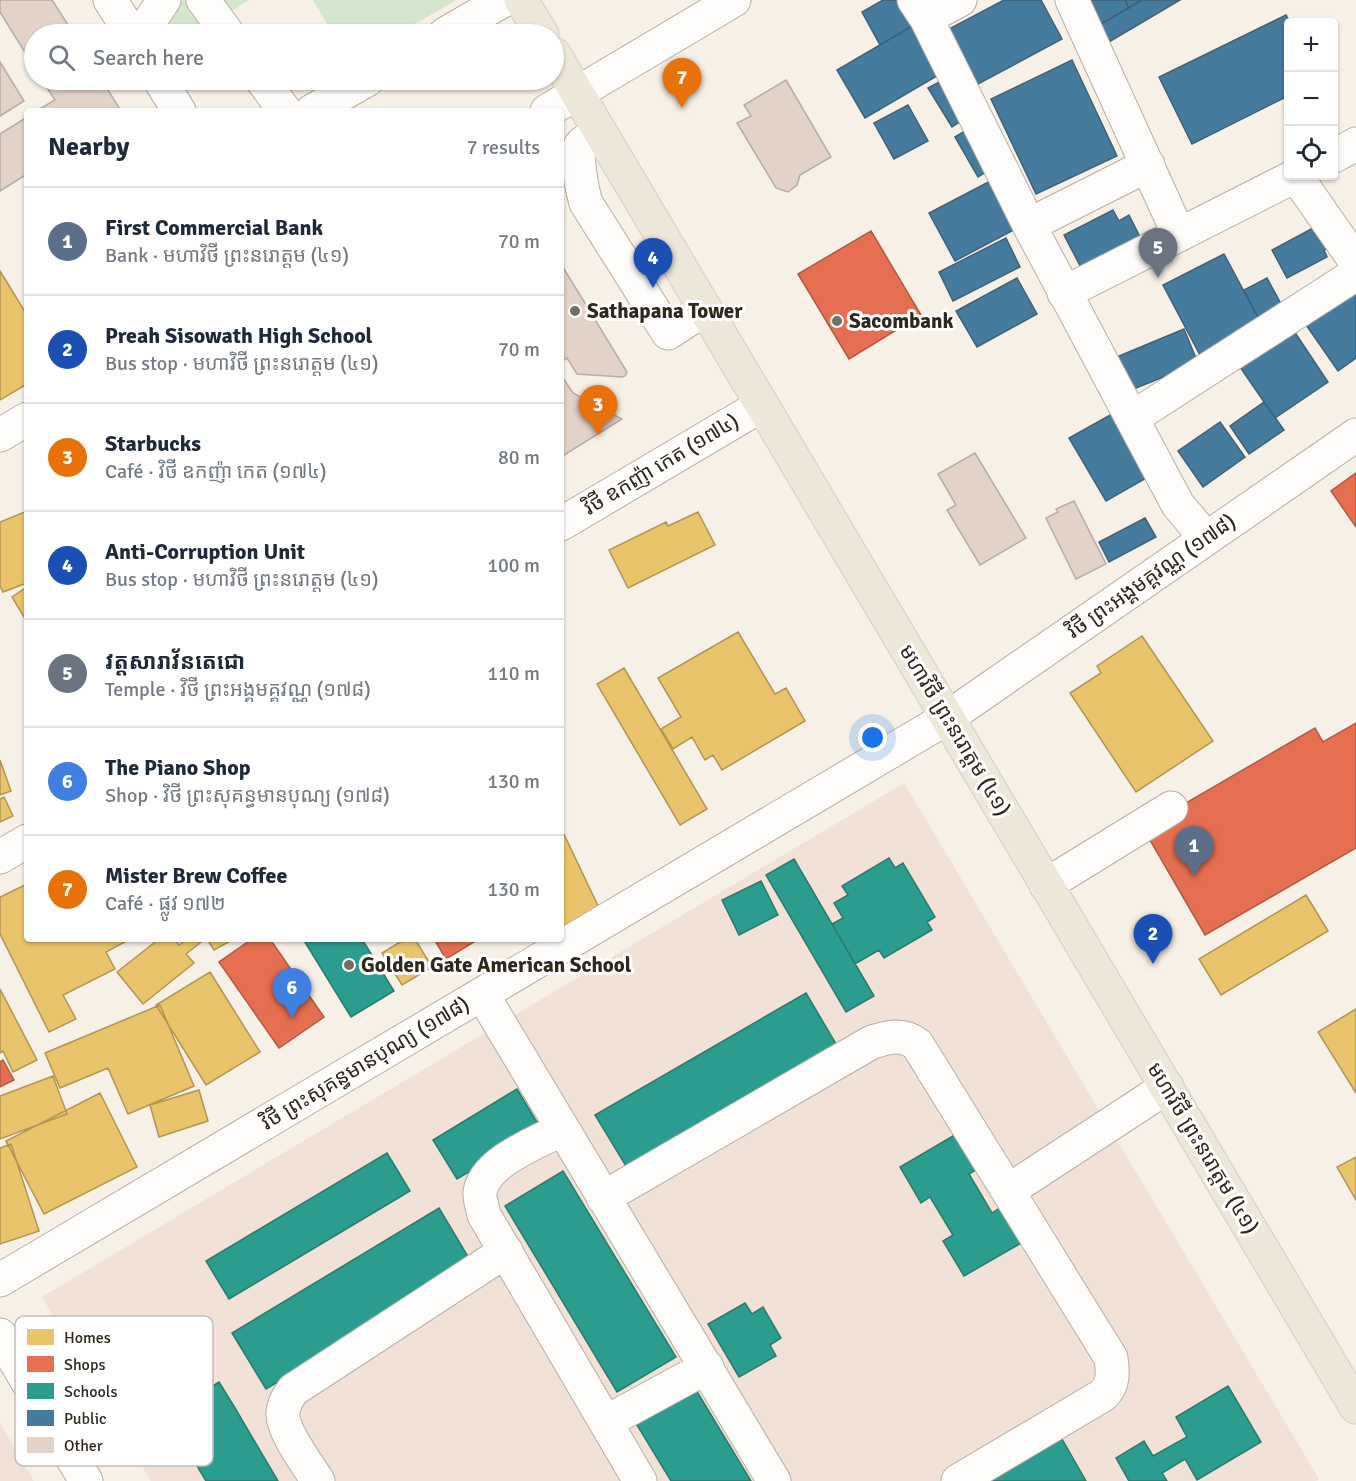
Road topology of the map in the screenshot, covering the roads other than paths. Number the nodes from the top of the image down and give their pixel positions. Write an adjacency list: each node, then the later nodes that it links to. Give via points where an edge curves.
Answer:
1 (110, 0): 10 (street)
2 (164, 0): 11 (street)
3 (203, 0): 12 (street)
4 (504, 0): 13 (street)
5 (521, 0): 14 (main road)
6 (734, 0): 19 (street)
7 (960, 0): 9 (street)
8 (1072, 0): 27 (street)
9 (920, 9): 30 (street)
10 (126, 24)
11 (148, 24)
12 (221, 24)
13 (462, 24)
14 (536, 24)
15 (564, 71): 19 (main road, មហាវិថី ព្រះនរោត្តម (៤១))
16 (166, 90): 20 (street)
17 (269, 90): 21 (street)
18 (349, 90): 22 (street)
19 (577, 93): 23 (street); 24 (main road, មហាវិថី ព្រះនរោត្តម (៤១))
20 (177, 108)
21 (283, 108)
22 (317, 108)
23 (552, 108)
24 (599, 132): 35 (main road, មហាវិថី ព្រះនរោត្តម (៤១)); 35 (street, via 580,147 586,203 668,333)
25 (1356, 144): 26 (street)
26 (1338, 154)
27 (1149, 165): 30 (street); 31 (street)
28 (1288, 180): 31 (street)
29 (1299, 180): 32 (street)
30 (1029, 225): 34 (street)
31 (1179, 235): 34 (street)
32 (1356, 262)
33 (1356, 274): 37 (street)
34 (1064, 293): 37 (street)
35 (705, 309): 36 (main road, មហាវិថី ព្រះនរោត្តម (៤១))
36 (762, 405): 41 (street, វិថី ឧកញ៉ា កេត (១៧៤)); 43 (main road, មហាវិថី ព្រះនរោត្តម (៤១))
37 (1132, 418): 42 (street, via 1178,505)
38 (24, 421): 39 (street)
39 (0, 435)
40 (1356, 435): 42 (street, វិថី ព្រះអង្គមគ្គវណ្ណ (១៧៨))
41 (564, 522)
42 (1206, 538): 43 (street, វិថី ព្រះអង្គមគ្គវណ្ណ (១៧៨))
43 (947, 718): 47 (main road, មហាវិថី ព្រះនរោត្តម (៤១)); 48 (street, វិថី ព្រះសុគន្ធមានបុណ្យ (១៧៨))
44 (1172, 808): 47 (street)
45 (24, 843): 46 (street)
46 (0, 857)
47 (1046, 885): 49 (main road, មហាវិថី ព្រះនរោត្តម (៤១))
48 (482, 994): 50 (street); 54 (street, វិថី ព្រះសុគន្ធមានបុណ្យ (១៧៨))
49 (1167, 1087): 51 (street); 58 (main road, មហាវិថី ព្រះនរោត្តម (៤១))
50 (562, 1129): 52 (street); 53 (street, via 501,1162 486,1175 479,1194 484,1215)
51 (1008, 1191): 52 (street, via 917,1044 906,1037 892,1036 872,1041); 65 (street, via 1111,1358 1112,1384 1103,1395)
52 (603, 1198): 57 (street)
53 (506, 1251): 59 (street); 62 (street, via 293,1390 283,1415 286,1427)
54 (0, 1280)
55 (0, 1335): 56 (street)
56 (15, 1360)
57 (707, 1367): 59 (street); 64 (street)
58 (1356, 1407)
59 (606, 1422): 63 (street)
60 (77, 1466): 61 (street)
61 (86, 1481)
62 (318, 1481)
63 (640, 1481)
64 (774, 1481)
65 (958, 1481)

